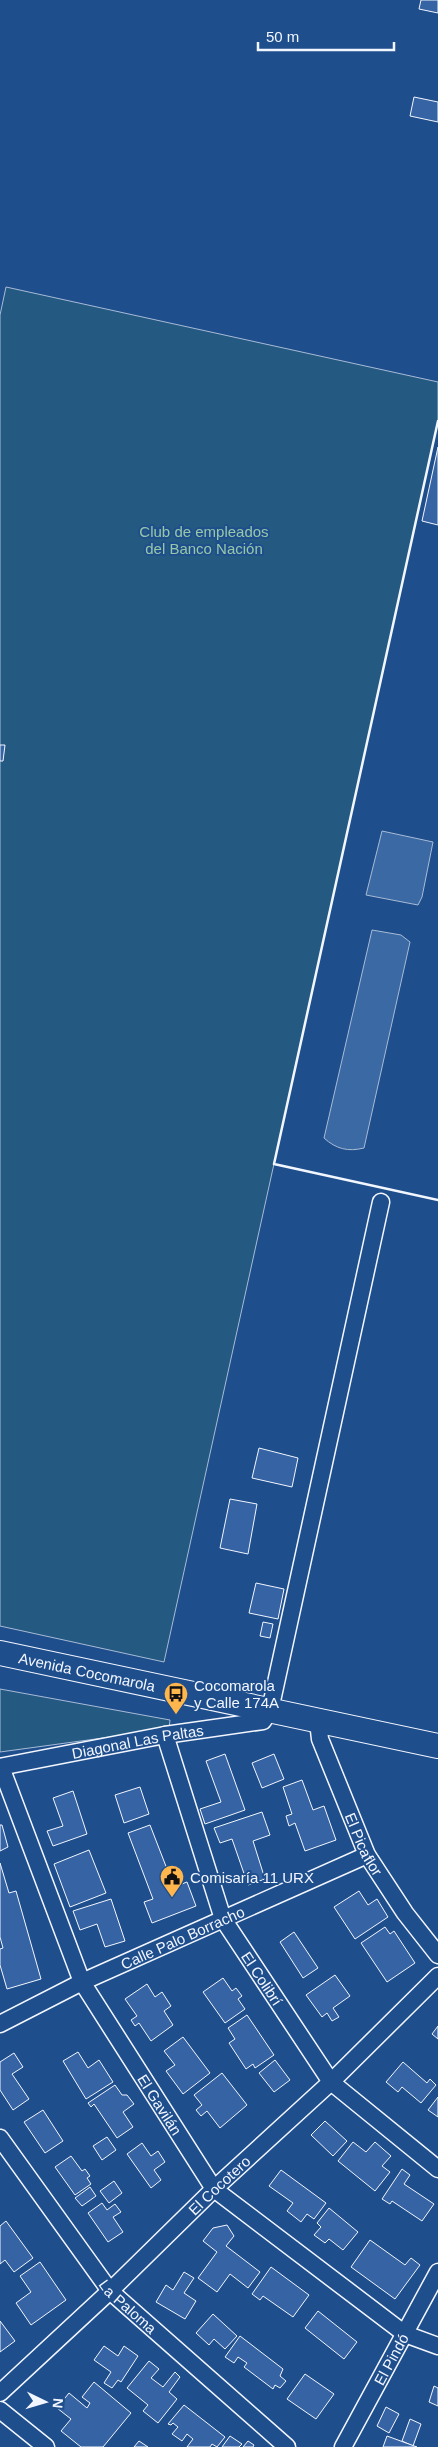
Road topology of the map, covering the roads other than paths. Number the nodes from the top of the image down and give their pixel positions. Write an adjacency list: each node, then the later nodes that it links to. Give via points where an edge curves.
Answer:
1 (381, 1202): 3 (street)
2 (0, 1653): 3 (main road, Avenida Cocomarola)
3 (270, 1710): 4 (main road, Avenida Cocomarola); 5 (street, Diagonal Las Paltas, via 262,1720)
4 (318, 1720): 6 (main road, Avenida Cocomarola); 8 (street, El Picaflor, via 320,1739)
5 (165, 1735): 7 (street, Diagonal Las Paltas); 9 (street, El Colibrí)
6 (438, 1746)
7 (0, 1767): 12 (street, El Gavilán)
8 (367, 1855): 9 (street, Calle Palo Borracho); 10 (street, El Picaflor, via 405,1913)
9 (223, 1919): 12 (street, Calle Palo Borracho); 14 (street, El Colibrí)
10 (438, 1955)
11 (438, 1976): 14 (street, El Cocotero)
12 (82, 1982): 13 (street, Calle Palo Borracho); 17 (street, El Gavilán)
13 (0, 2024)
14 (331, 2082): 16 (street, El Colibrí); 17 (street, El Cocotero)
15 (0, 2138): 19 (street, La Paloma)
16 (438, 2170)
17 (214, 2189): 19 (street, El Cocotero); 20 (street, El Gavilán)
18 (438, 2272): 20 (street, El Pindó)
19 (110, 2291): 22 (street, El Cocotero); 25 (street, La Paloma)
20 (405, 2334): 21 (street, El Gavilán); 26 (street, El Pindó)
21 (438, 2346)
22 (0, 2394)
23 (0, 2410): 24 (street)
24 (46, 2447)
25 (287, 2447)
26 (343, 2447)

